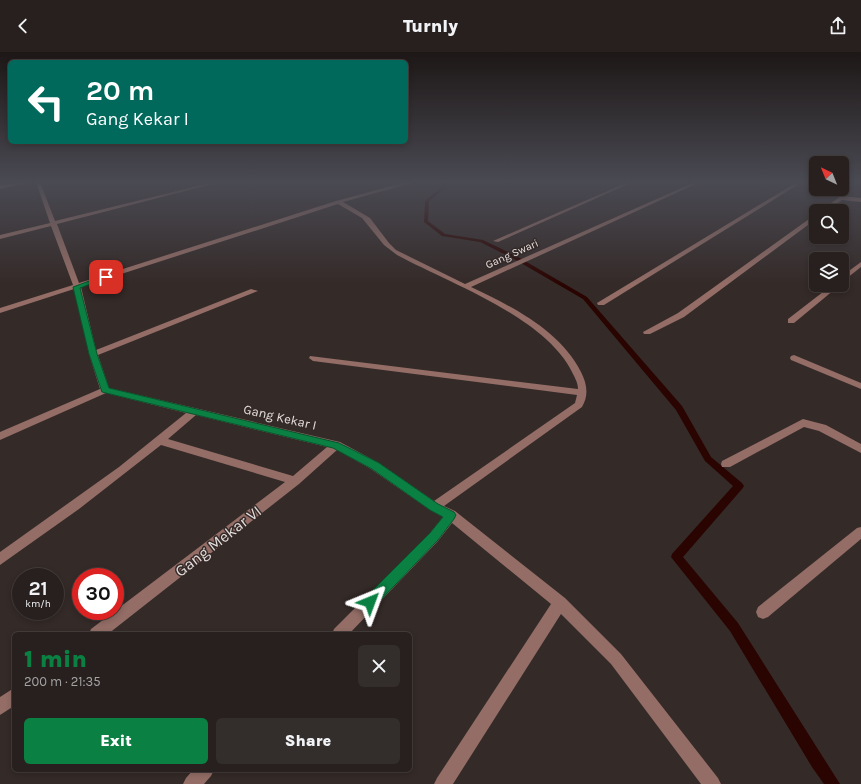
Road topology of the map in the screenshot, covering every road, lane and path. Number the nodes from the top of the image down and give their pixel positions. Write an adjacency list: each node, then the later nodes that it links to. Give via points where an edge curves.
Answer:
1 (52, 216): 9 (street)
2 (82, 216): 9 (street)
3 (295, 216): 15 (street)
4 (365, 216): 14 (street, via 384,242 399,254)
5 (553, 216): 11 (street)
6 (622, 216): 14 (street, Gang Swari)
7 (744, 216): 18 (street)
8 (809, 221): 21 (street, via 681,315)
9 (55, 223): 10 (street); 15 (street)
10 (0, 237)
11 (496, 241)
12 (861, 264): 13 (street)
13 (849, 274)
14 (466, 286): 27 (street, via 536,327 558,347 571,362 582,385)
15 (77, 287): 19 (street); 22 (street)
16 (254, 291): 22 (street)
17 (827, 292): 20 (street)
18 (601, 303)
19 (0, 311)
20 (792, 321)
21 (647, 332)
22 (93, 354): 26 (street)
23 (314, 358): 27 (street)
24 (794, 358): 25 (street)
25 (861, 386)
26 (105, 390): 28 (street, Gang Kekar I); 29 (street)
27 (582, 394): 35 (street, via 579,405)
28 (194, 411): 30 (street); 31 (street, Gang Kekar I)
29 (0, 436)
30 (161, 441): 34 (street); 38 (street)
31 (336, 445): 34 (street, Gang Mekar VI); 35 (street, Gang Kekar I, via 375,466)
32 (861, 449): 33 (street, via 822,428 803,423)
33 (726, 464)
34 (295, 481): 41 (street, Gang Mekar VI)
35 (434, 507): 36 (street, Gang Kekar I)
36 (451, 515): 39 (street, Gang Kekar I); 42 (street, via 434,537)
37 (861, 532): 40 (street)
38 (0, 559)
39 (560, 603): 47 (street); 48 (street, Gang Kekar I, via 616,659)
40 (763, 612)
41 (99, 632)
42 (341, 632)
43 (12, 698): 44 (street)
44 (0, 707)
45 (204, 772): 46 (street)
46 (192, 784)
47 (443, 784)
48 (712, 784)

